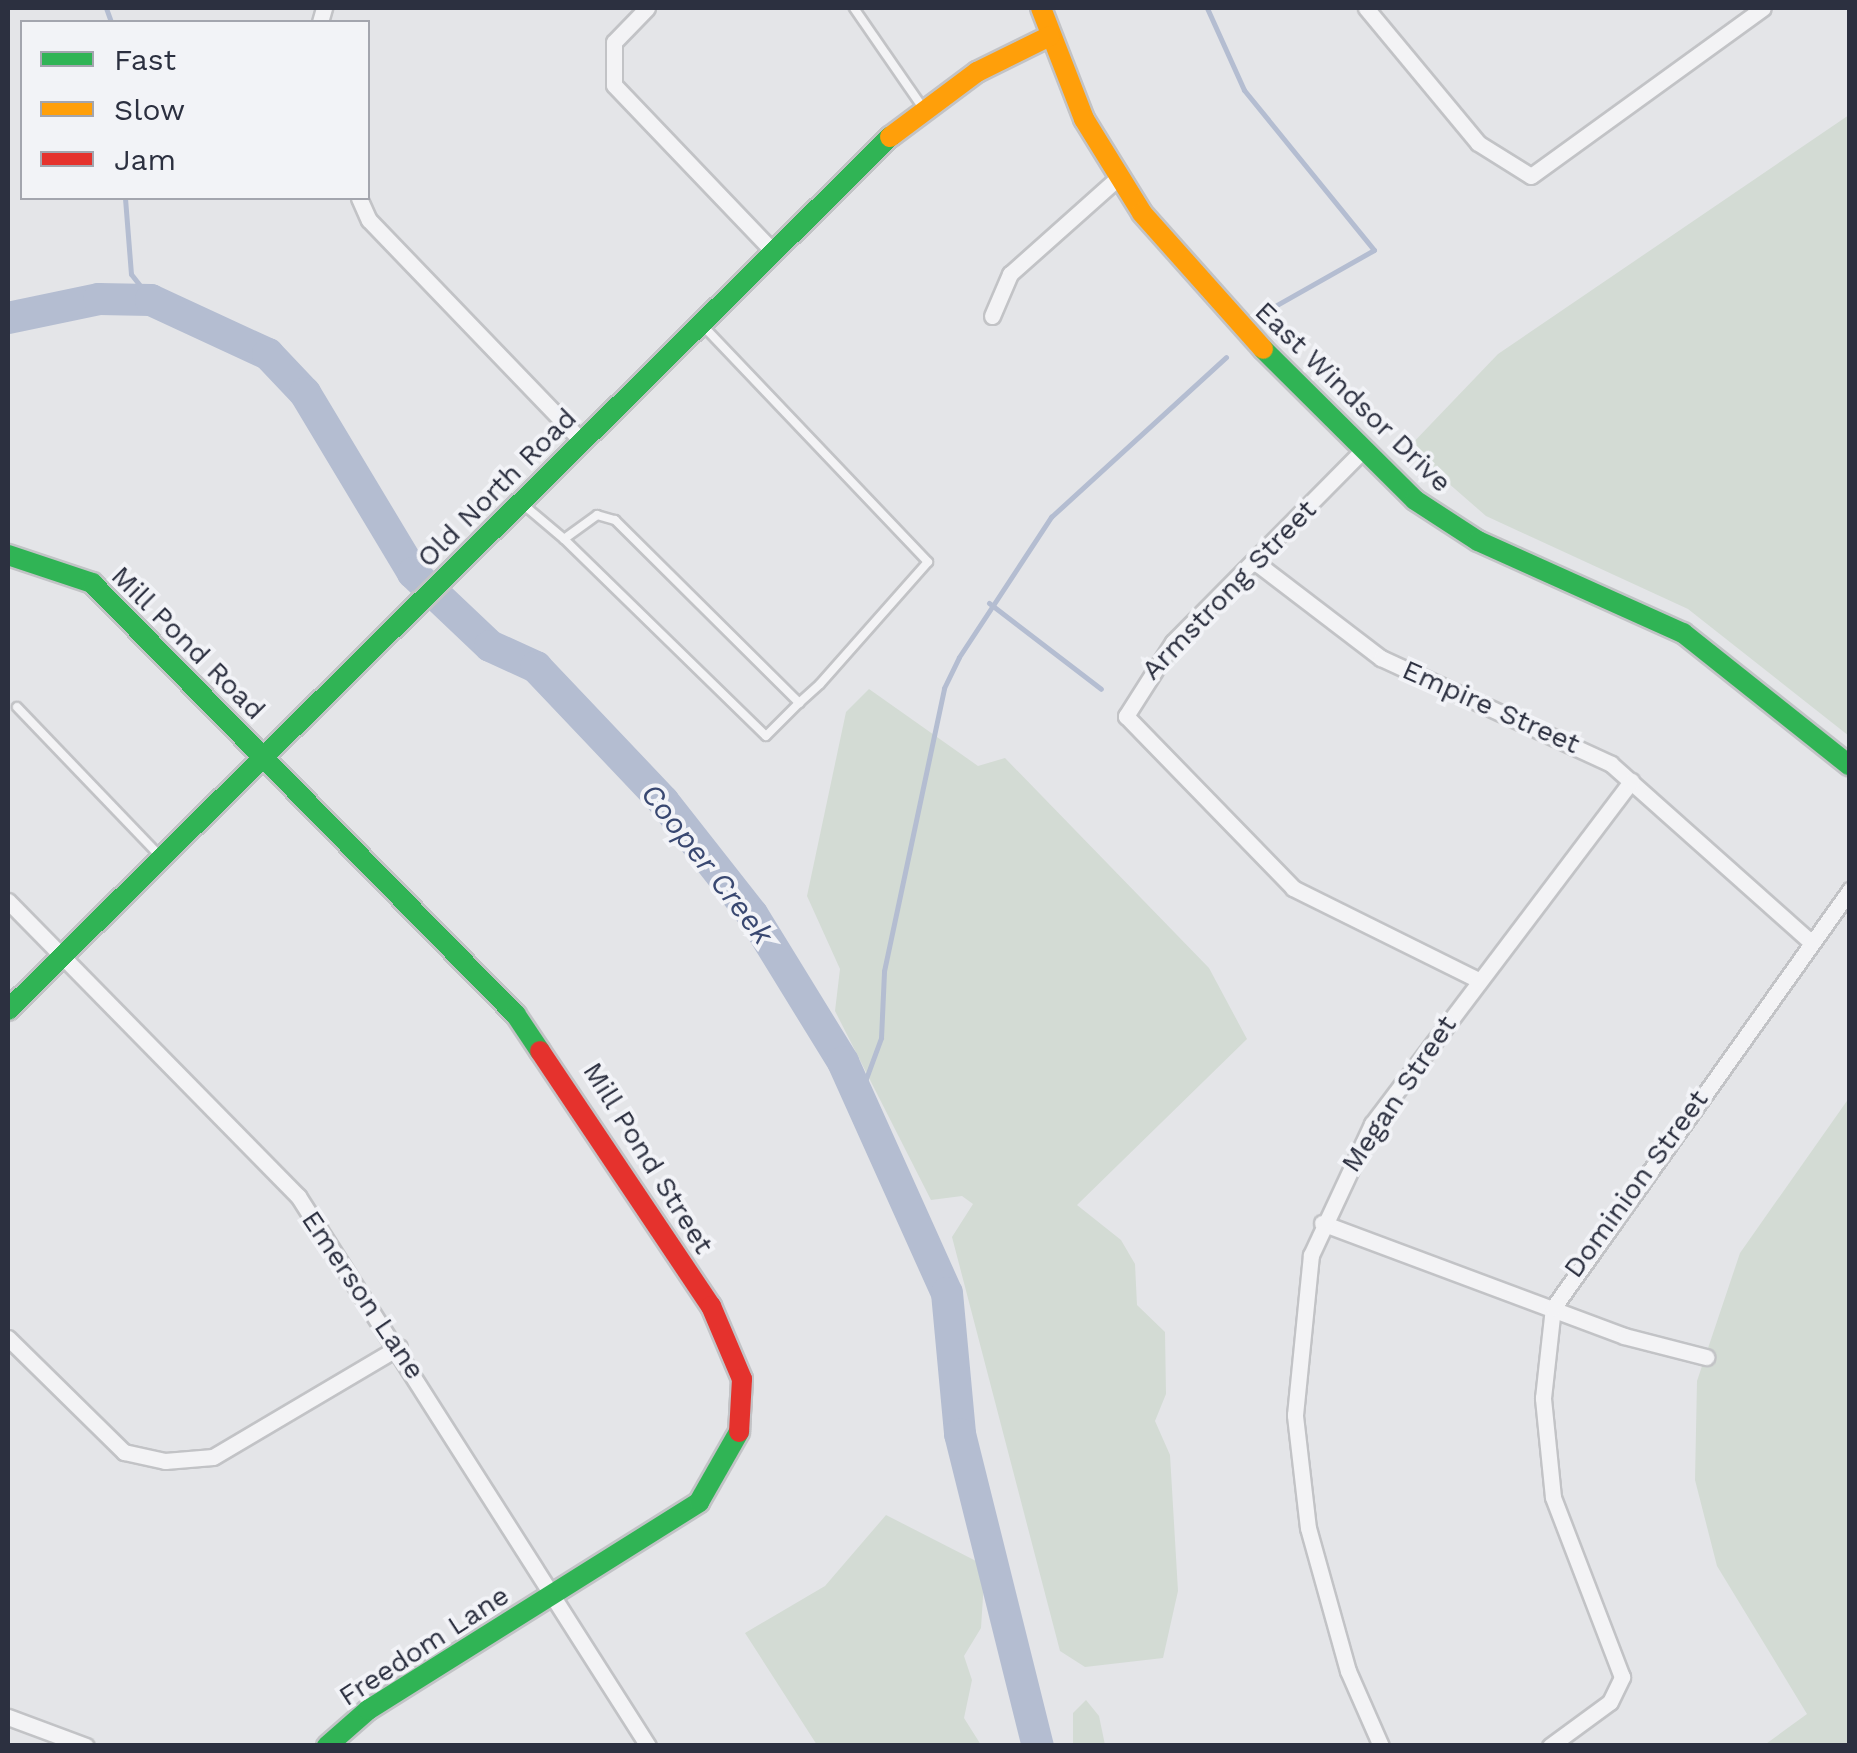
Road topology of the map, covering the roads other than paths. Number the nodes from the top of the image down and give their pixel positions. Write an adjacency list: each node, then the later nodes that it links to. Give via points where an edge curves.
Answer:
1 (648, 8): 10 (street, via 614,42 614,85)
2 (854, 8): 7 (lane)
3 (1042, 8): 6 (street, East Windsor Drive)
4 (1366, 8): 5 (street, via 1478,143 1531,176)
5 (1763, 8)
6 (1050, 36): 7 (street, Old North Road); 8 (street, East Windsor Drive)
7 (923, 108): 10 (street, Old North Road)
8 (1119, 176): 11 (street, via 1010,274); 14 (street, East Windsor Drive, via 1188,271)
9 (359, 200): 13 (street, via 369,220)
10 (770, 248): 12 (street, Old North Road)
11 (992, 316)
12 (697, 321): 13 (street, Old North Road); 19 (lane, via 928,562)
13 (583, 442): 15 (street, Old North Road)
14 (1363, 450): 18 (street, Armstrong Street); 22 (street, East Windsor Drive, via 1455,528 1683,633)
15 (522, 502): 16 (lane); 21 (street, Old North Road)
16 (564, 538): 19 (lane, via 597,515 615,520); 19 (lane, via 766,736)
17 (8, 555): 21 (street, Mill Pond Road, via 92,583)
18 (1254, 561): 23 (street, Empire Street, via 1381,658 1559,734); 29 (street, Armstrong Street, via 1154,664 1129,699 1129,724 1293,888)
19 (799, 703)
20 (16, 708): 24 (lane)
21 (268, 762): 24 (street, Old North Road); 36 (street, Mill Pond Street, via 539,1041 711,1306 738,1370 746,1413 710,1491)
22 (1850, 766)
23 (1631, 780): 27 (street, Empire Street); 29 (street, Megan Street)
24 (161, 857): 28 (street, Old North Road)
25 (1850, 890): 27 (street, Dominion Street)
26 (8, 901): 28 (street, Emerson Lane)
27 (1811, 942): 32 (street, Dominion Street)
28 (62, 956): 30 (street, Old North Road); 34 (street, Emerson Lane, via 298,1196)
29 (1478, 980): 31 (street, Megan Street, via 1372,1124)
30 (8, 1010)
31 (1322, 1223): 32 (street); 41 (street, Megan Street, via 1299,1331 1298,1460 1324,1600)
32 (1552, 1308): 35 (street); 42 (street, Dominion Street, via 1543,1398 1553,1497 1620,1686)
33 (8, 1338): 34 (street, via 124,1452 165,1462 213,1457)
34 (399, 1347): 36 (street, Emerson Lane)
35 (1706, 1357)
36 (554, 1596): 39 (street, Freedom Lane, via 368,1710); 40 (street, Emerson Lane)
37 (8, 1717): 38 (street)
38 (86, 1746)
39 (326, 1746)
40 (648, 1746)
41 (1382, 1746)
42 (1550, 1746)

